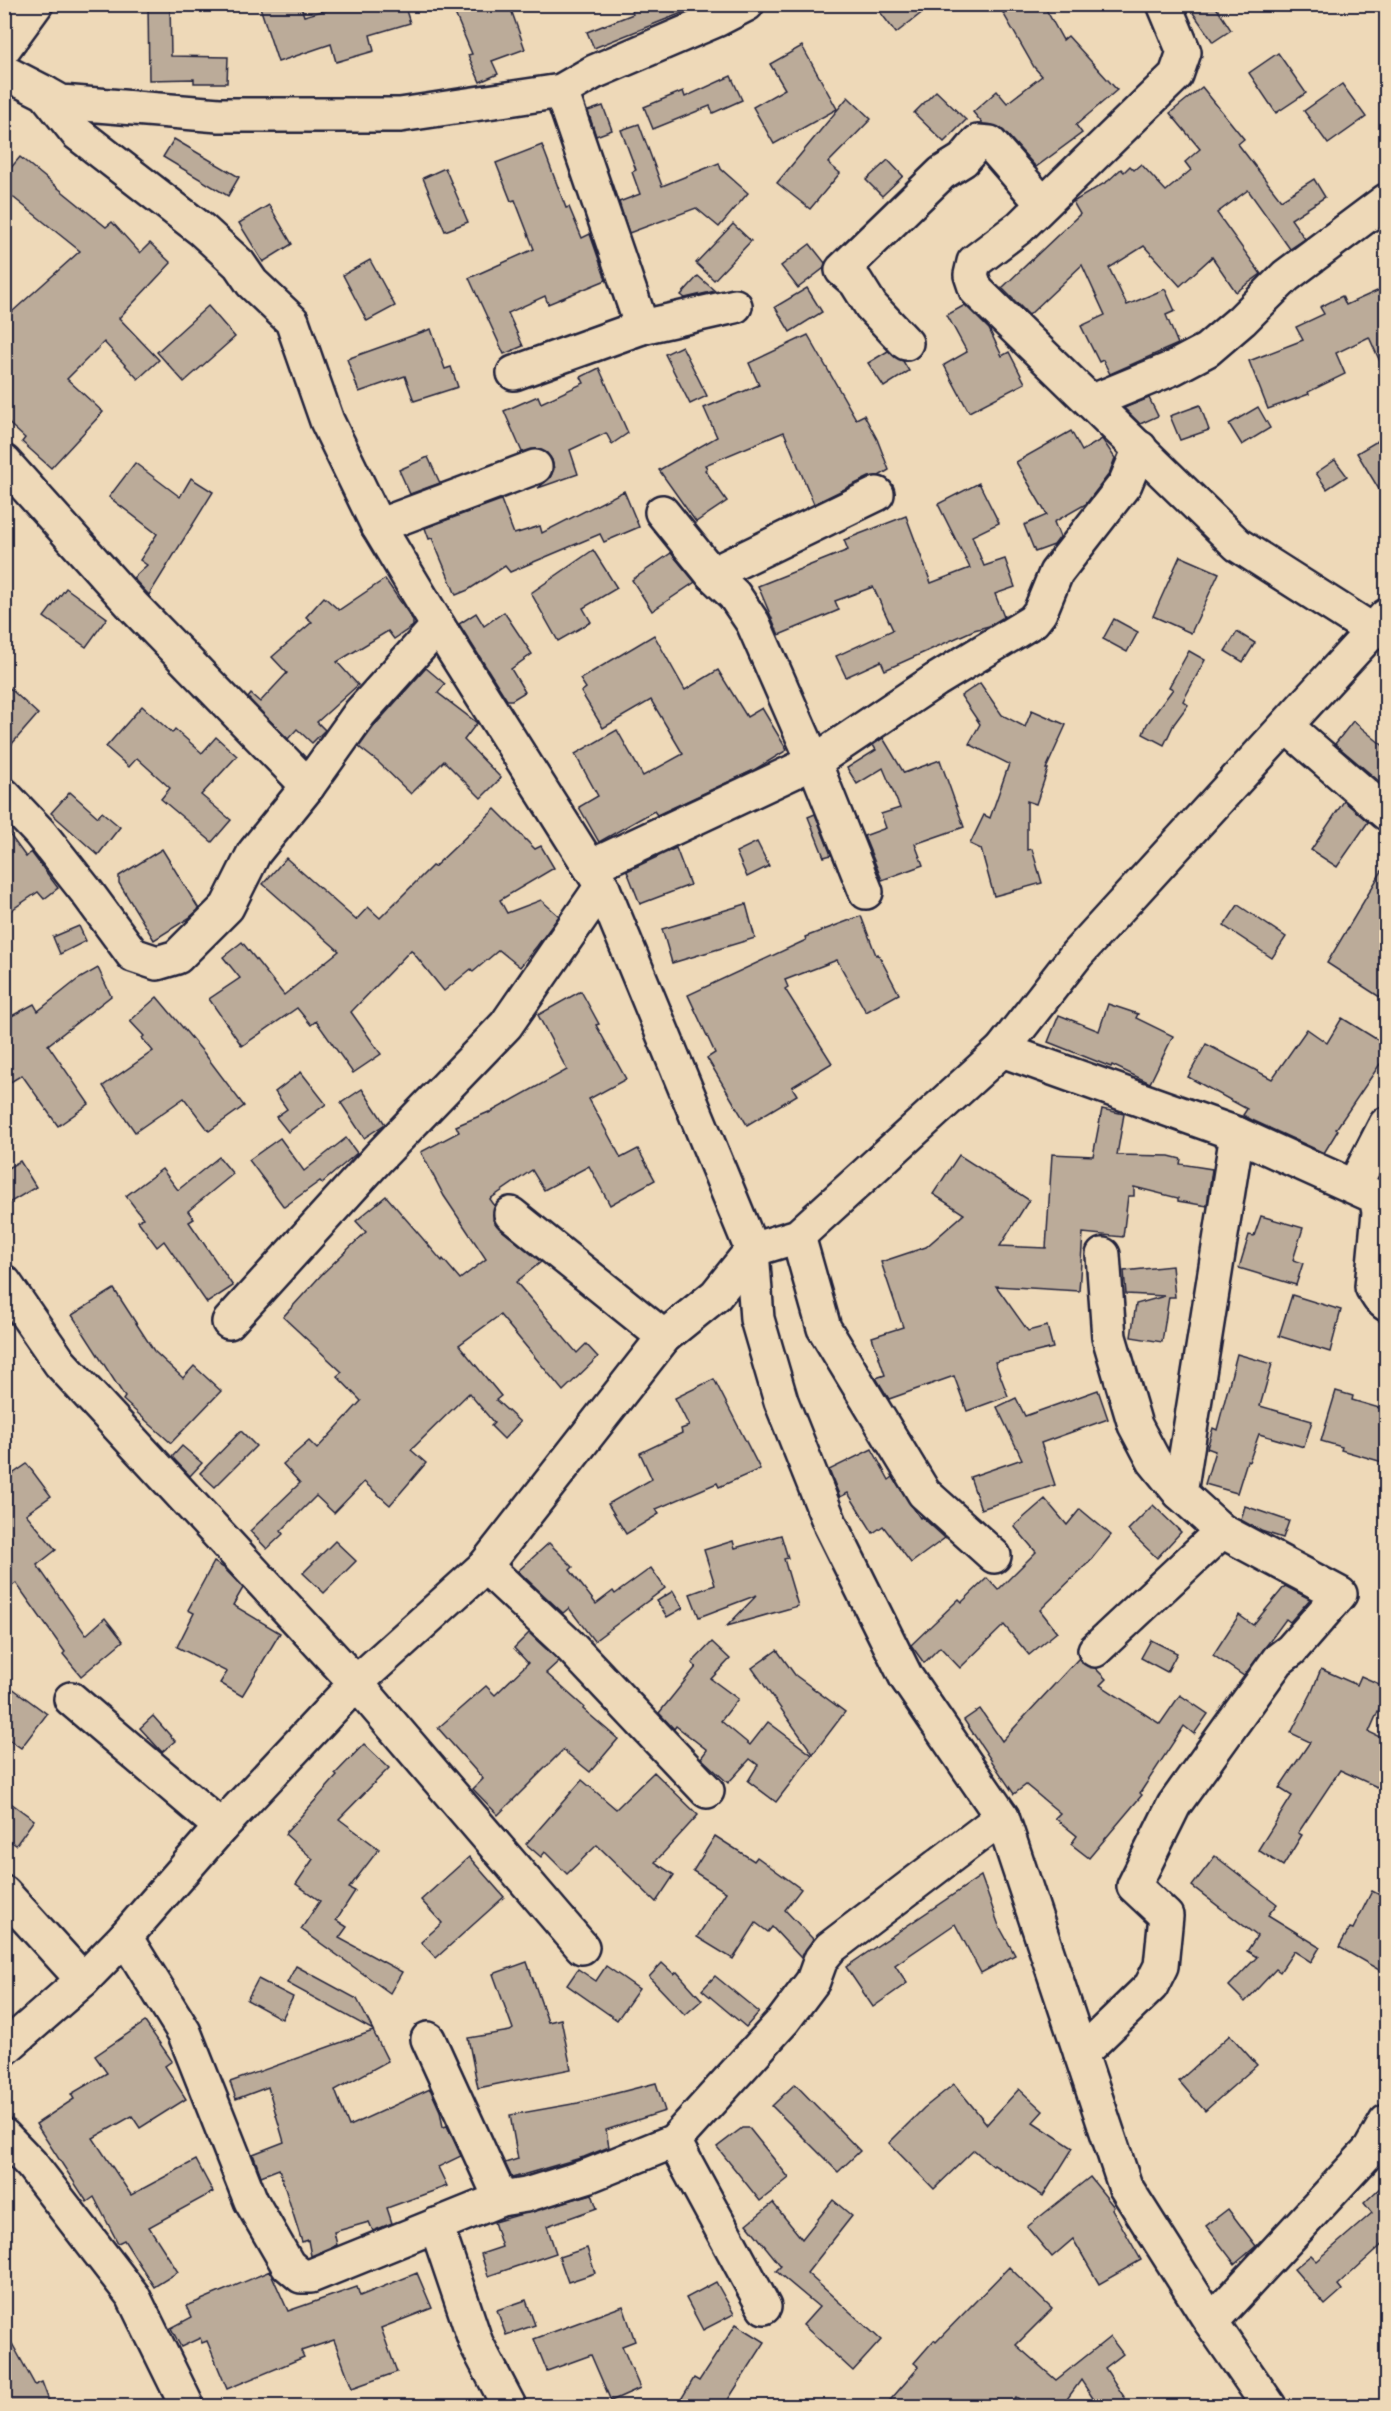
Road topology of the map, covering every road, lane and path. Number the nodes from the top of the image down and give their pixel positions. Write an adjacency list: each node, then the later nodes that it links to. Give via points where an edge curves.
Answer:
1 (36, 4): 4 (street)
2 (747, 4): 6 (street, via 594,72)
3 (1164, 4): 9 (street, via 1184,52 1176,75)
4 (4, 48)
5 (4, 72): 7 (street)
6 (561, 91): 7 (street, via 400,116 219,116 61,102); 11 (street)
7 (45, 93): 20 (street, via 77,133 202,230 292,321 327,421)
8 (1386, 201): 14 (street, via 1286,276 1207,350)
9 (1042, 203): 12 (street, via 990,143 978,142 842,270); 14 (street, via 1020,227 974,262 971,275 975,290)
10 (735, 306): 11 (street)
11 (642, 327): 13 (street)
12 (906, 343)
13 (514, 373)
14 (1093, 401): 15 (street)
15 (1140, 448): 22 (street, via 1238,544); 25 (street, via 1125,484 1056,573 1033,621)
16 (4, 462): 26 (street, via 134,607)
17 (535, 467): 20 (street)
18 (877, 494): 21 (street)
19 (662, 512): 21 (street)
20 (378, 526): 23 (street)
21 (712, 574): 25 (street, via 734,595 753,623)
22 (1380, 623): 24 (street)
23 (438, 626): 26 (street, via 360,713); 29 (street)
24 (1286, 726): 28 (street); 31 (street, via 1077,954)
25 (814, 762): 29 (street); 30 (street)
26 (308, 786): 27 (street, via 254,853 227,907 177,957 157,963 133,955 87,891)
27 (4, 795)
28 (1386, 813)
29 (596, 877): 37 (street); 41 (street, via 506,1025)
30 (866, 892)
31 (1002, 1050): 33 (street); 36 (street)
32 (1386, 1124): 34 (street)
33 (1237, 1134): 34 (street); 43 (street)
34 (1354, 1186): 40 (street, via 1376,1197 1379,1212 1372,1287)
35 (511, 1214): 42 (street)
36 (798, 1236): 37 (street); 45 (street, via 824,1328 924,1492)
37 (752, 1250): 42 (street, via 716,1295); 51 (street, via 757,1319 781,1401 831,1526 906,1677)
38 (1103, 1255): 43 (street, via 1109,1337 1135,1425 1154,1461)
39 (4, 1282): 48 (street, via 60,1363)
40 (1386, 1304)
41 (229, 1322)
42 (664, 1337): 46 (street)
43 (1180, 1493): 44 (street)
44 (1222, 1531): 47 (street); 59 (street, via 1340,1594 1278,1660 1174,1805 1134,1886 1166,1916 1161,1966 1150,1986)
45 (994, 1556)
46 (485, 1566): 48 (street); 50 (street, via 568,1644)
47 (1095, 1650)
48 (356, 1683): 52 (street); 55 (street)
49 (71, 1699): 52 (street)
50 (707, 1791)
51 (1002, 1818): 59 (street); 62 (street, via 830,1948 813,1981 783,2021)
52 (221, 1827): 54 (street)
53 (4, 1893): 56 (street)
54 (125, 1937): 56 (street); 64 (street, via 184,2032 251,2201 288,2265 301,2276 311,2276)
55 (582, 1947)
56 (83, 1980): 58 (street)
57 (428, 2039): 63 (street)
58 (4, 2049)
59 (1082, 2054): 66 (street, via 1125,2186)
60 (1386, 2122): 66 (street, via 1370,2150)
61 (4, 2136): 68 (street, via 31,2164 133,2296)
62 (674, 2141): 63 (street, via 590,2175); 65 (street)
63 (501, 2199): 64 (street)
64 (436, 2225): 69 (street, via 476,2343)
65 (764, 2307)
66 (1211, 2322): 67 (street)
67 (1264, 2404)
68 (187, 2406)
69 (509, 2406)

